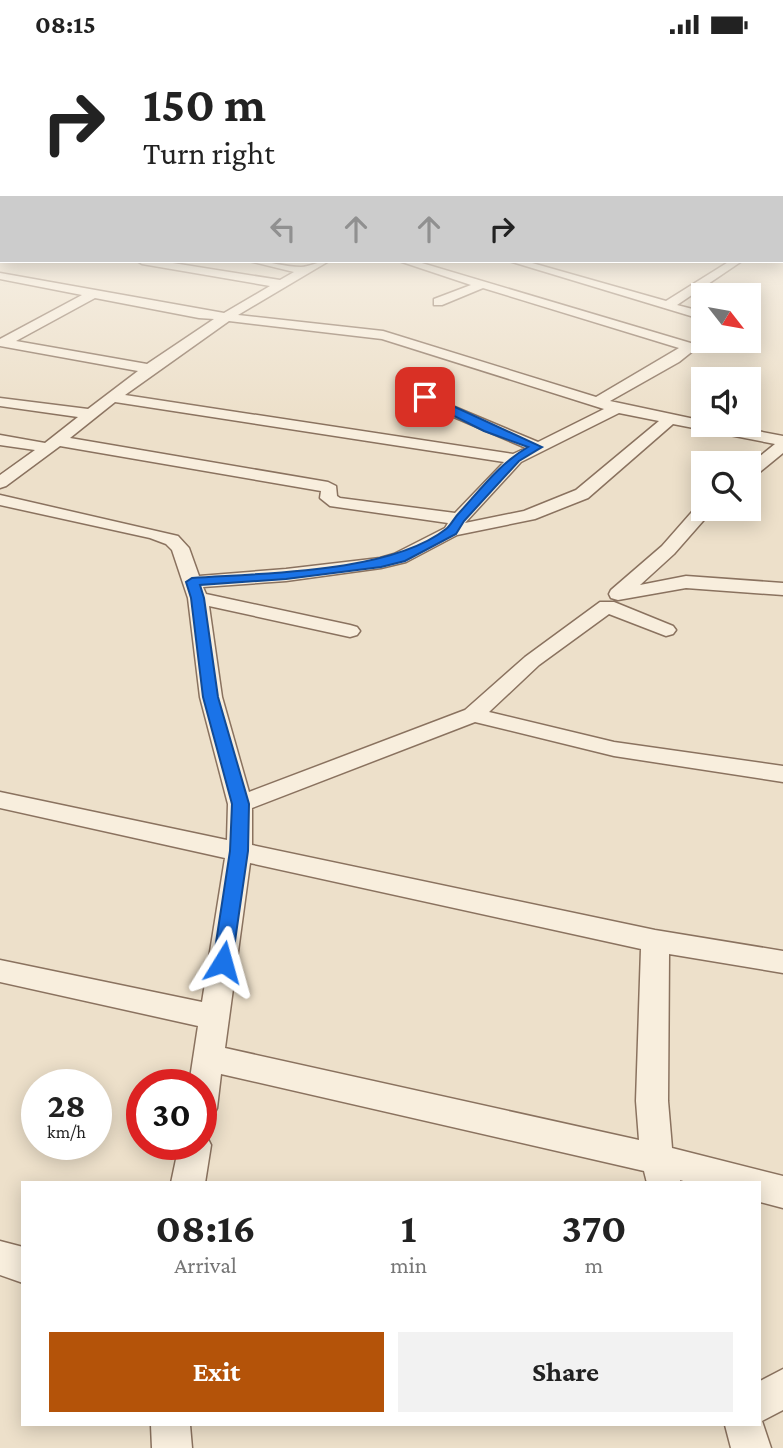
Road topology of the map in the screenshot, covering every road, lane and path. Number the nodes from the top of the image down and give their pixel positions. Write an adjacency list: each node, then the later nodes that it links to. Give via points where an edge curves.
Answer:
1 (42, 285): 7 (street)
2 (279, 285): 11 (street)
3 (478, 285): 8 (street)
4 (491, 285): 16 (street, via 690,347)
5 (597, 285): 9 (street)
6 (699, 285): 9 (street)
7 (91, 295): 11 (street); 12 (street, via 3,343)
8 (438, 302)
9 (667, 306): 10 (street)
10 (691, 312)
11 (226, 317): 12 (street); 16 (street, via 383,335)
12 (150, 369): 14 (street)
13 (426, 388): 23 (street, via 425,397 433,403)
14 (113, 397): 18 (street); 24 (street)
15 (0, 402): 18 (street)
16 (597, 402): 17 (street)
17 (617, 408): 19 (street); 23 (street)
18 (92, 414): 22 (street)
19 (670, 419): 21 (street); 29 (street, via 582,494 529,515)
20 (0, 440): 22 (street)
21 (783, 443): 25 (street)
22 (55, 444): 26 (street); 29 (street, via 328,487 328,498 336,502)
23 (537, 447): 24 (street)
24 (515, 459): 29 (street)
25 (761, 462)
26 (0, 483)
27 (0, 500): 31 (street, via 172,540 180,548)
28 (693, 521): 32 (street)
29 (456, 525): 31 (street, via 400,558 381,563)
30 (783, 589): 32 (street, via 686,582)
31 (195, 590): 34 (street); 38 (street, via 211,697)
32 (613, 600): 33 (street); 35 (street, via 532,661)
33 (666, 630)
34 (349, 631)
35 (472, 715): 36 (street, via 614,749); 38 (street)
36 (783, 774)
37 (0, 800): 39 (street)
38 (240, 804): 39 (street)
39 (239, 851): 40 (street); 43 (street)
40 (655, 941): 41 (street); 47 (street, via 650,1070)
41 (783, 962)
42 (0, 971): 43 (street)
43 (214, 1017): 44 (street)
44 (210, 1058): 45 (street); 47 (street)
45 (208, 1069)
46 (192, 1160): 48 (street)
47 (660, 1171): 49 (street)
48 (188, 1181)
49 (734, 1181)
50 (761, 1186): 51 (street)
51 (783, 1192)
52 (0, 1258): 53 (street)
53 (21, 1264)
54 (783, 1388): 55 (street)
55 (761, 1402)
56 (171, 1426): 58 (street)
57 (744, 1426): 59 (street)
58 (172, 1448)
59 (751, 1448)

